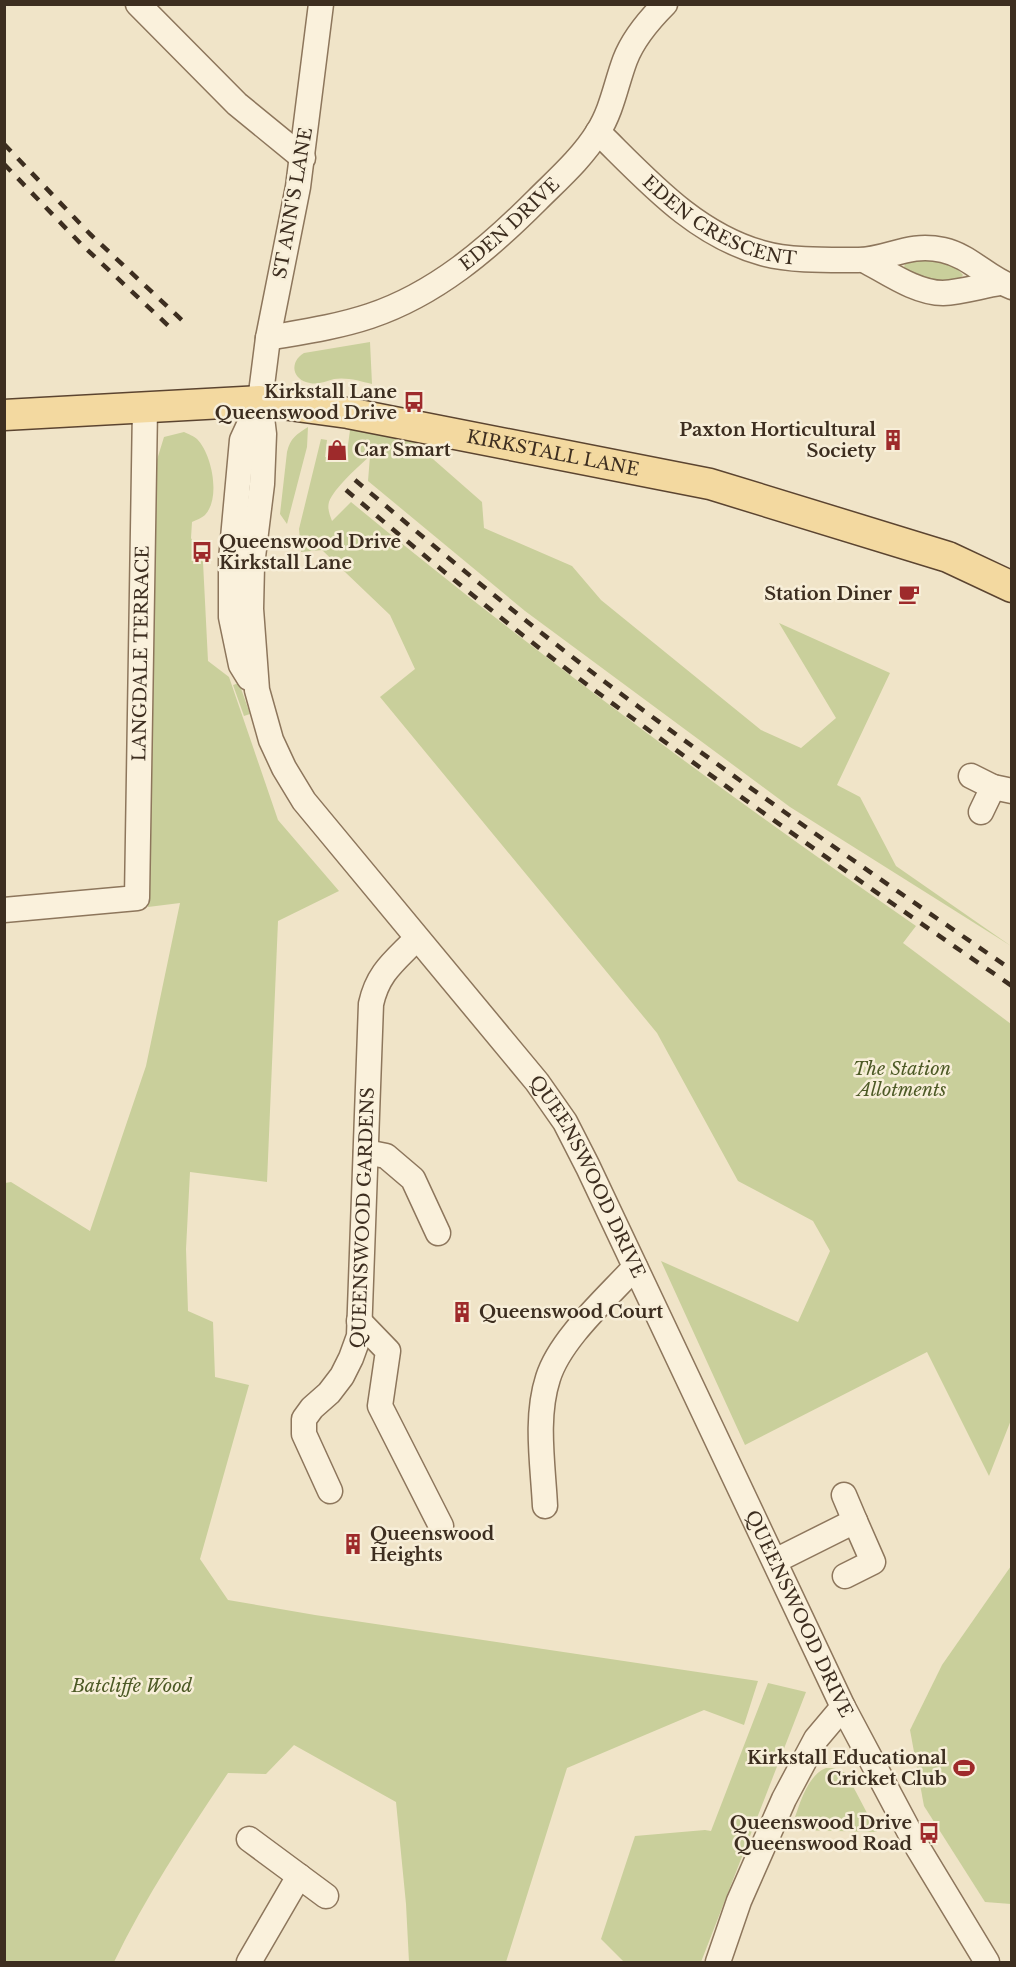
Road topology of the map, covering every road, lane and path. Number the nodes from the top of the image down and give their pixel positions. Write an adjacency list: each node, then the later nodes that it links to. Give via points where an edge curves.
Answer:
1 (138, 4): 5 (street, via 237,104)
2 (321, 4): 5 (street, ST ANN'S LANE)
3 (665, 4): 4 (street, EDEN DRIVE, via 626,57)
4 (598, 132): 6 (street, EDEN CRESCENT, via 672,204 711,231 763,254); 8 (street, EDEN DRIVE, via 511,226 437,284 370,316)
5 (303, 158): 8 (street, ST ANN'S LANE)
6 (864, 260): 7 (street, EDEN CRESCENT, via 921,288 941,293); 7 (street, EDEN CRESCENT, via 912,248 943,250 965,258)
7 (1006, 285)
8 (268, 338): 9 (street, ST ANN'S LANE)
9 (260, 401): 10 (main road, KIRKSTALL LANE); 12 (main road, KIRKSTALL LANE, via 348,413 710,484 948,556); 17 (street, QUEENSWOOD DRIVE, via 264,434 262,484 251,609 256,690 271,740 304,801)
10 (145, 408): 11 (main road, KIRKSTALL LANE); 16 (street, LANGDALE TERRACE, via 137,898)
11 (4, 415)
12 (1011, 586)
13 (971, 776): 14 (street)
14 (1002, 789): 15 (street)
15 (981, 812)
16 (4, 910)
17 (416, 939): 18 (street, QUEENSWOOD GARDENS, via 375,986 371,1004); 20 (street, QUEENSWOOD DRIVE, via 537,1082 565,1122)
18 (366, 1152): 19 (street, via 386,1156 413,1179); 21 (street, QUEENSWOOD GARDENS)
19 (438, 1233)
20 (635, 1267): 24 (street, via 575,1332 548,1377 542,1421); 27 (street, QUEENSWOOD DRIVE)
21 (359, 1321): 22 (street, QUEENSWOOD GARDENS, via 359,1336 342,1376 304,1419 304,1434); 26 (street, via 388,1351 380,1406)
22 (330, 1491)
23 (844, 1495): 25 (street)
24 (545, 1506)
25 (855, 1521): 27 (street); 28 (street, via 873,1562)
26 (441, 1526)
27 (775, 1561): 29 (street, QUEENSWOOD DRIVE)
28 (845, 1576)
29 (843, 1707): 34 (street, via 816,1739 784,1799 739,1901); 35 (street, QUEENSWOOD DRIVE, via 918,1848)
30 (249, 1839): 31 (street)
31 (298, 1876): 32 (street); 33 (street)
32 (326, 1896)
33 (249, 1962)
34 (718, 1962)
35 (987, 1962)

